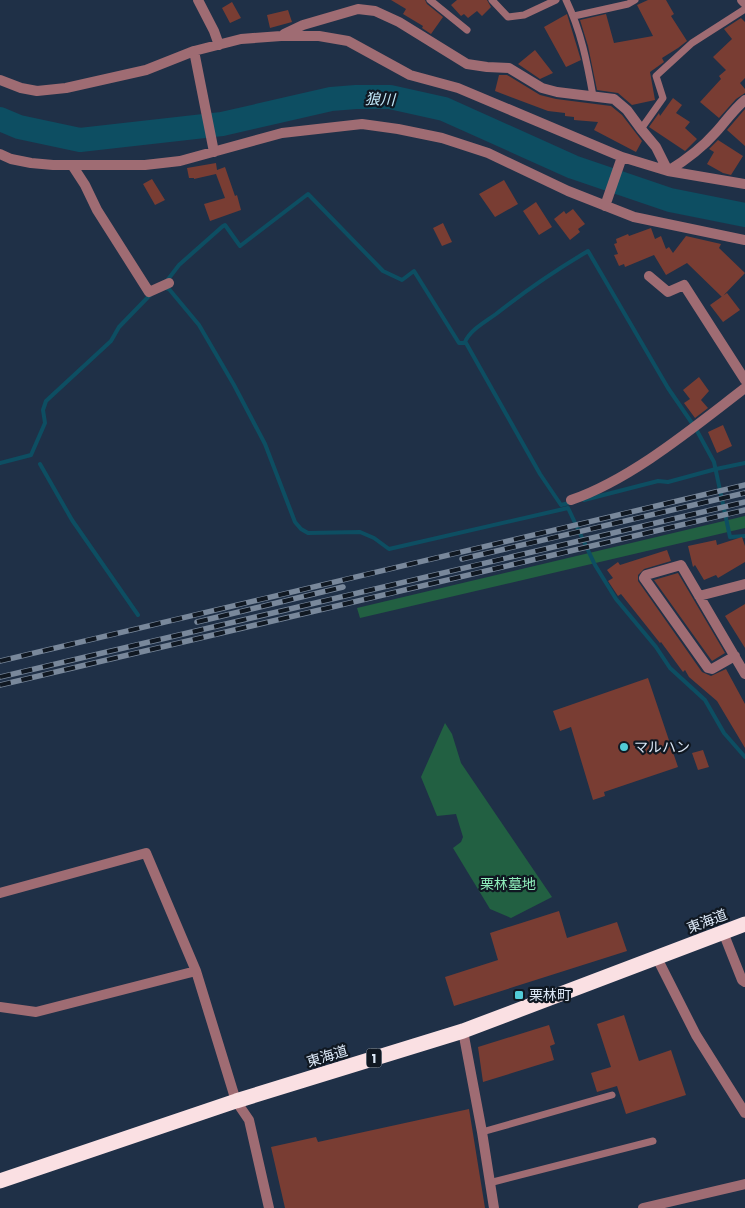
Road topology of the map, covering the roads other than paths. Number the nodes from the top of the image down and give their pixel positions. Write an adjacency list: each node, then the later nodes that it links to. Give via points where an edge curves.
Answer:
1 (198, 0): 15 (street)
2 (364, 0): 11 (street)
3 (430, 0): 13 (lane)
4 (492, 0): 5 (lane, via 508,18 524,15)
5 (556, 0)
6 (566, 0): 12 (lane)
7 (635, 0): 12 (lane)
8 (742, 0): 9 (street)
9 (745, 3)
10 (745, 8): 20 (lane, via 692,43 656,76 663,98)
11 (358, 9): 14 (street, via 303,25); 18 (street, via 375,11 399,22 467,64 509,68 542,88)
12 (574, 16): 18 (lane, via 585,51)
13 (467, 30)
14 (281, 36): 15 (street, via 240,39); 23 (street, via 348,40 410,75 458,88)
15 (219, 45): 16 (street)
16 (194, 51): 17 (street, via 146,70 66,88 37,91); 21 (street)
17 (0, 80)
18 (593, 96): 20 (street, via 614,99 628,110)
19 (745, 100): 25 (street, via 688,159)
20 (641, 129): 25 (street, via 656,147)
21 (214, 152): 24 (street, via 180,161 145,165); 27 (street, via 282,133 362,124 442,138 488,153 568,191)
22 (0, 154): 24 (street, via 31,163)
23 (621, 158): 25 (street); 27 (street)
24 (72, 165): 30 (street, via 149,292)
25 (668, 171): 26 (street)
26 (745, 184)
27 (606, 204): 28 (street, via 634,217)
28 (745, 240)
29 (649, 276): 31 (street, via 668,292 684,285)
30 (169, 282)
31 (745, 380)
32 (745, 388): 33 (street, via 649,459 591,493)
33 (571, 500)
34 (745, 584): 35 (street)
35 (700, 596): 36 (street); 36 (street, via 681,564 644,578 708,668 712,669)
36 (734, 656): 37 (street)
37 (745, 674)
38 (0, 893): 42 (street, via 146,853)
39 (745, 924): 40 (highway, 東海道 / 1)
40 (723, 932): 41 (highway, 東海道 / 1); 43 (street)
41 (657, 958): 45 (highway, 東海道 / 1); 48 (street, via 696,1034)
42 (196, 971): 44 (street, via 36,1012); 47 (street)
43 (745, 982)
44 (0, 1007)
45 (463, 1031): 47 (highway, 東海道 / 1); 49 (street)
46 (612, 1095): 49 (lane)
47 (236, 1101): 51 (highway, 東海道 / 1); 54 (street, via 248,1120)
48 (745, 1113)
49 (482, 1132): 52 (street)
50 (653, 1141): 52 (lane)
51 (0, 1181)
52 (489, 1183): 55 (street)
53 (745, 1184): 56 (street)
54 (269, 1208)
55 (494, 1208)
56 (643, 1208)

